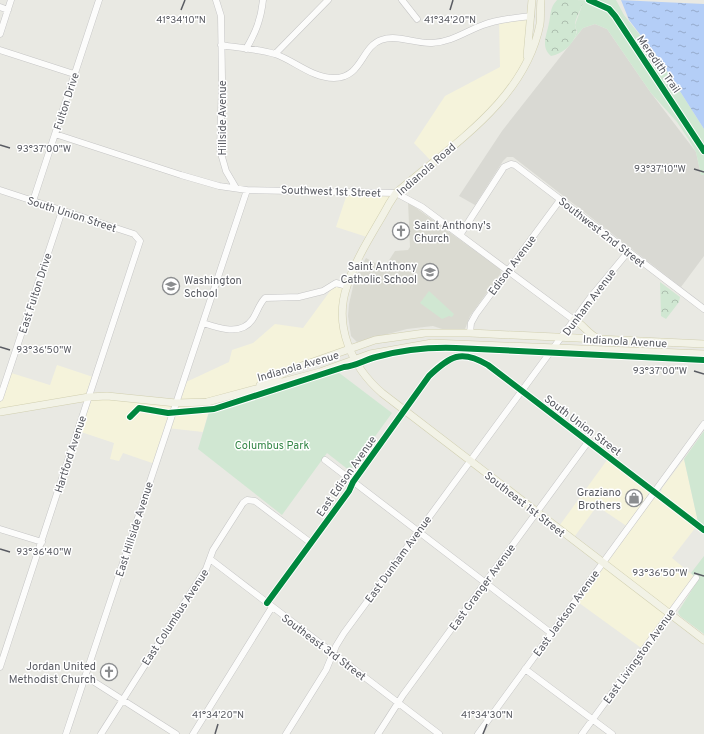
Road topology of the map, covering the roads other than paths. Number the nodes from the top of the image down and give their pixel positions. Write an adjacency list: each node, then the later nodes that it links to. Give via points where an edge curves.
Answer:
1 (11, 0): 10 (street)
2 (99, 0): 19 (street, Fulton Drive)
3 (216, 0): 14 (street, Hillside Avenue, via 221,16)
4 (263, 0): 15 (street, via 261,18)
5 (328, 0): 17 (street)
6 (402, 0): 12 (street)
7 (532, 0): 11 (main road, Indianola Road)
8 (541, 0): 18 (main road, Indianola Road, via 540,23 535,44)
9 (0, 7): 10 (street)
10 (8, 10): 13 (street)
11 (531, 16): 17 (street, via 491,22 438,43 395,38 382,40 370,48 354,70 335,78 307,70); 18 (main road, Indianola Road)
12 (417, 19)
13 (0, 34)
14 (221, 45): 15 (street); 21 (street, Hillside Avenue, via 220,150 226,171)
15 (246, 49): 17 (street)
16 (0, 50): 19 (street)
17 (275, 54)
18 (526, 62): 24 (main road, Indianola Road, via 512,88 485,118)
19 (74, 74): 20 (street, Fulton Drive)
20 (55, 134): 21 (street, Southwest 1st Street, via 181,175); 26 (street, Fulton Drive)
21 (236, 188): 23 (street, Southwest 1st Street)
22 (0, 190): 26 (street, South Union Street)
23 (246, 190): 24 (street, Southwest 1st Street); 35 (street)
24 (396, 193): 28 (street, Southwest 1st Street, via 422,207); 32 (main road, Indianola Road, via 370,238)
25 (560, 200): 28 (street, Southwest 2nd Street, via 511,164 504,167); 30 (street, Southwest 2nd Street); 31 (street, Edison Avenue)
26 (33, 201): 27 (street, South Union Street)
27 (62, 211): 29 (street, South Union Street, via 134,234); 48 (street, East Fulton Drive)
28 (460, 235): 31 (street, Southwest 1st Street)
29 (140, 241): 47 (street, Hartford Avenue)
30 (628, 252): 33 (street, Southwest 2nd Street); 34 (street, Dunham Avenue)
31 (507, 271): 34 (street, Southwest 1st Street); 36 (street, Edison Avenue, via 473,318)
32 (347, 286): 35 (street, via 336,284 323,291 291,299 265,298 252,321 241,328 222,329); 41 (main road, Indianola Road, via 343,303 343,322)
33 (704, 310)
34 (574, 320): 37 (street, Dunham Avenue); 38 (main road, via 590,335)
35 (203, 324): 49 (street, East Hillside Avenue)
36 (470, 333): 37 (main road, Indianola Avenue); 41 (main road, Indianola Avenue, via 411,334 375,340)
37 (562, 338): 38 (main road, Indianola Avenue); 40 (street, Dunham Avenue)
38 (600, 340): 39 (main road, Indianola Avenue)
39 (704, 344)
40 (555, 347): 42 (main road, Indianola Avenue); 43 (main road, Indianola Avenue, via 432,343); 45 (street, Dunham Avenue)
41 (350, 349): 43 (main road, Indianola Road); 46 (main road, Indianola Avenue, via 290,370)
42 (704, 354)
43 (355, 359): 46 (main road, Indianola Avenue, via 320,372); 50 (main road, Southeast 1st Street, via 377,389)
44 (444, 362): 45 (street, South Union Street, via 456,357 475,358); 50 (street, East Edison Avenue, via 429,376)
45 (522, 391): 53 (street, South Union Street); 55 (street, East Dunham Avenue)
46 (245, 392): 49 (main road, Indianola Avenue, via 207,402)
47 (89, 397): 49 (main road, Indianola Avenue, via 107,396); 51 (main road, Indianola Avenue); 62 (street, Hartford Avenue)
48 (0, 398)
49 (176, 403): 75 (street, East Hillside Avenue)
50 (404, 411): 55 (main road, Southeast 1st Street); 56 (street, East Edison Avenue)
51 (0, 412)
52 (704, 424): 57 (street, East Jackson Avenue)
53 (588, 442): 57 (street, South Union Street); 58 (street, East Granger Avenue)
54 (325, 460): 56 (street)
55 (470, 462): 58 (main road, Southeast 1st Street); 61 (street, East Dunham Avenue)
56 (353, 482): 61 (street); 63 (street, East Edison Avenue)
57 (654, 492): 60 (street, South Union Street); 65 (street, East Jackson Avenue)
58 (536, 512): 65 (main road, Southeast 1st Street); 67 (street, East Granger Avenue)
59 (0, 529): 62 (street)
60 (704, 530)
61 (418, 532): 67 (street); 72 (street, East Dunham Avenue, via 344,633)
62 (42, 542): 73 (street, Hartford Avenue)
63 (311, 543): 64 (street, East Columbus Avenue, via 255,501 247,500 213,550); 68 (street, East Edison Avenue)
64 (210, 559): 68 (street, Southeast 3rd Street); 76 (street, East Columbus Avenue)
65 (603, 563): 69 (main road, Southeast 1st Street); 70 (street, East Jackson Avenue)
66 (696, 578): 69 (street, East Livingston Avenue)
67 (485, 583): 70 (street); 77 (street, East Granger Avenue)
68 (270, 605): 72 (street, Southeast 3rd Street); 82 (street, East Edison Avenue)
69 (670, 615): 71 (main road, Southeast 1st Street); 78 (street, East Livingston Avenue)
70 (551, 633): 74 (street, East Jackson Avenue)
71 (704, 640)
72 (333, 654): 77 (street, Southeast 3rd Street); 83 (street, East Dunham Avenue, via 326,670)
73 (0, 667)
74 (525, 669): 78 (street); 86 (street, East Jackson Avenue)
75 (85, 676): 76 (street); 79 (street, East Hillside Avenue)
76 (122, 699): 80 (street, East Columbus Avenue); 81 (street)
77 (398, 703): 84 (street, East Granger Avenue); 85 (street, Southeast 3rd Street)
78 (592, 721): 87 (street, East Livingston Avenue); 88 (street)
79 (66, 734)
80 (101, 734)
81 (176, 734)
82 (193, 734)
83 (286, 734)
84 (378, 734)
85 (439, 734)
86 (478, 734)
87 (582, 734)
88 (612, 734)

